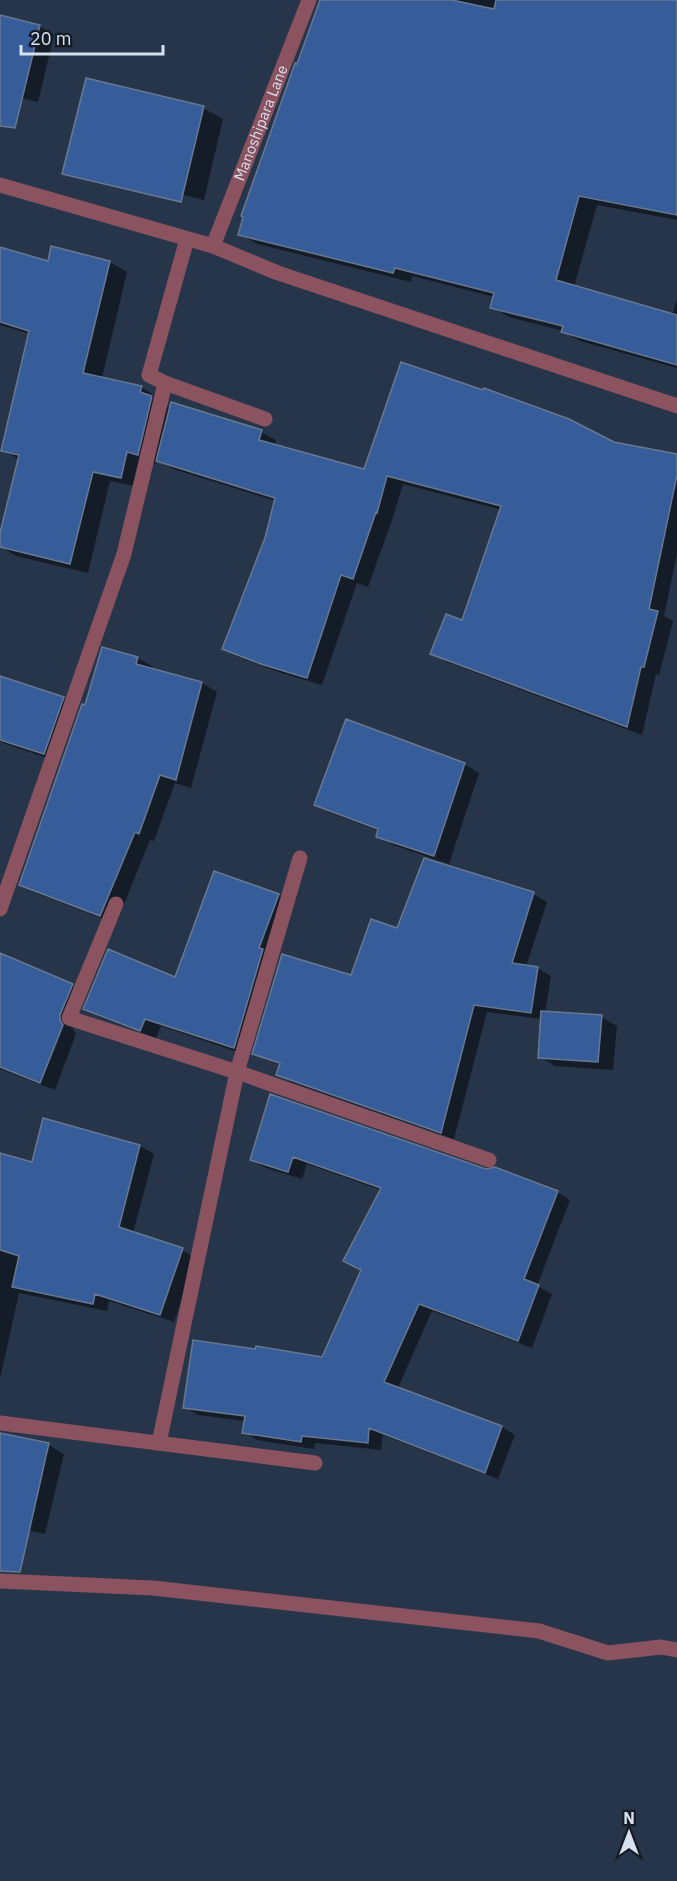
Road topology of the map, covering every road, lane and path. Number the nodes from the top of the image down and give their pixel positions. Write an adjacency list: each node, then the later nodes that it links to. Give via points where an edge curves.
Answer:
1 (309, 0): 4 (street, Manoshipara Lane)
2 (0, 185): 3 (street)
3 (187, 238): 4 (street); 5 (street, via 149,375)
4 (213, 246): 6 (street, via 278,273)
5 (165, 383): 7 (street); 10 (street, via 124,554)
6 (677, 406)
7 (265, 419)
8 (300, 858): 11 (street)
9 (116, 904): 11 (street, via 69,1018)
10 (0, 909)
11 (237, 1072): 12 (street); 14 (street)
12 (489, 1160)
13 (0, 1423): 14 (street)
14 (159, 1443): 15 (street)
15 (315, 1463)
16 (0, 1581): 17 (street, via 153,1588 539,1631 608,1653 661,1647)
17 (677, 1650)

